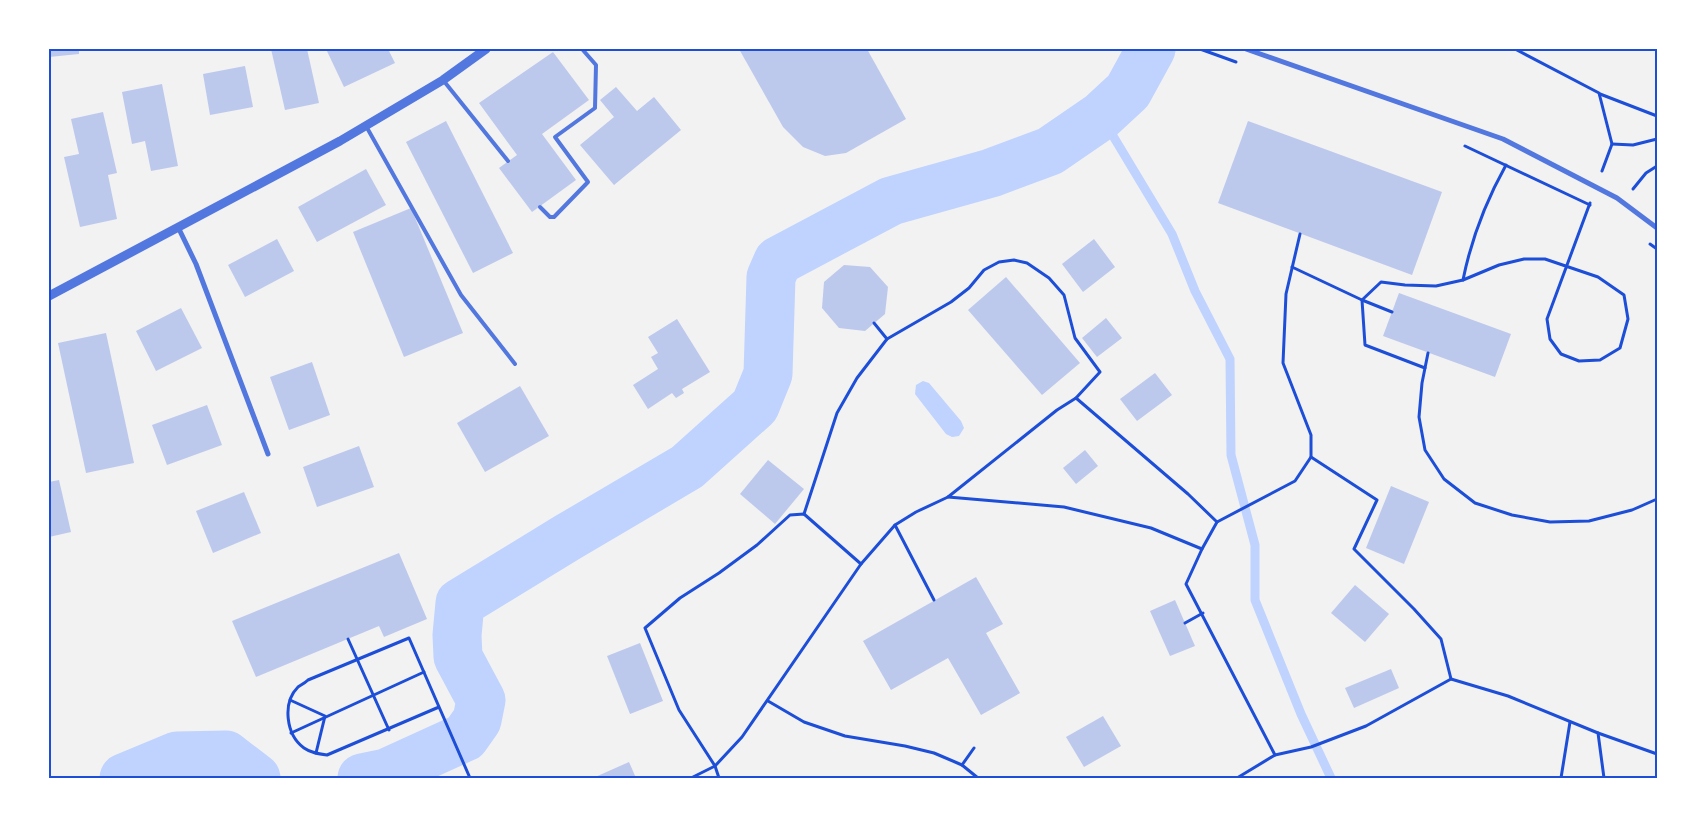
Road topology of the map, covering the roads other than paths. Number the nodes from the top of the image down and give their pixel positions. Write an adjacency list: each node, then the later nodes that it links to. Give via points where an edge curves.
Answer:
1 (486, 49): 4 (street)
2 (582, 49): 7 (lane, via 596,64 595,108 556,137 588,182 554,217)
3 (1246, 49): 9 (street, via 1503,139 1618,198)
4 (443, 80): 5 (street); 6 (lane)
5 (366, 126): 8 (street); 11 (lane, via 462,295)
6 (508, 161)
7 (540, 207)
8 (178, 227): 10 (street); 12 (street, via 196,264)
9 (1657, 228)
10 (49, 296)
11 (515, 364)
12 (268, 454)

